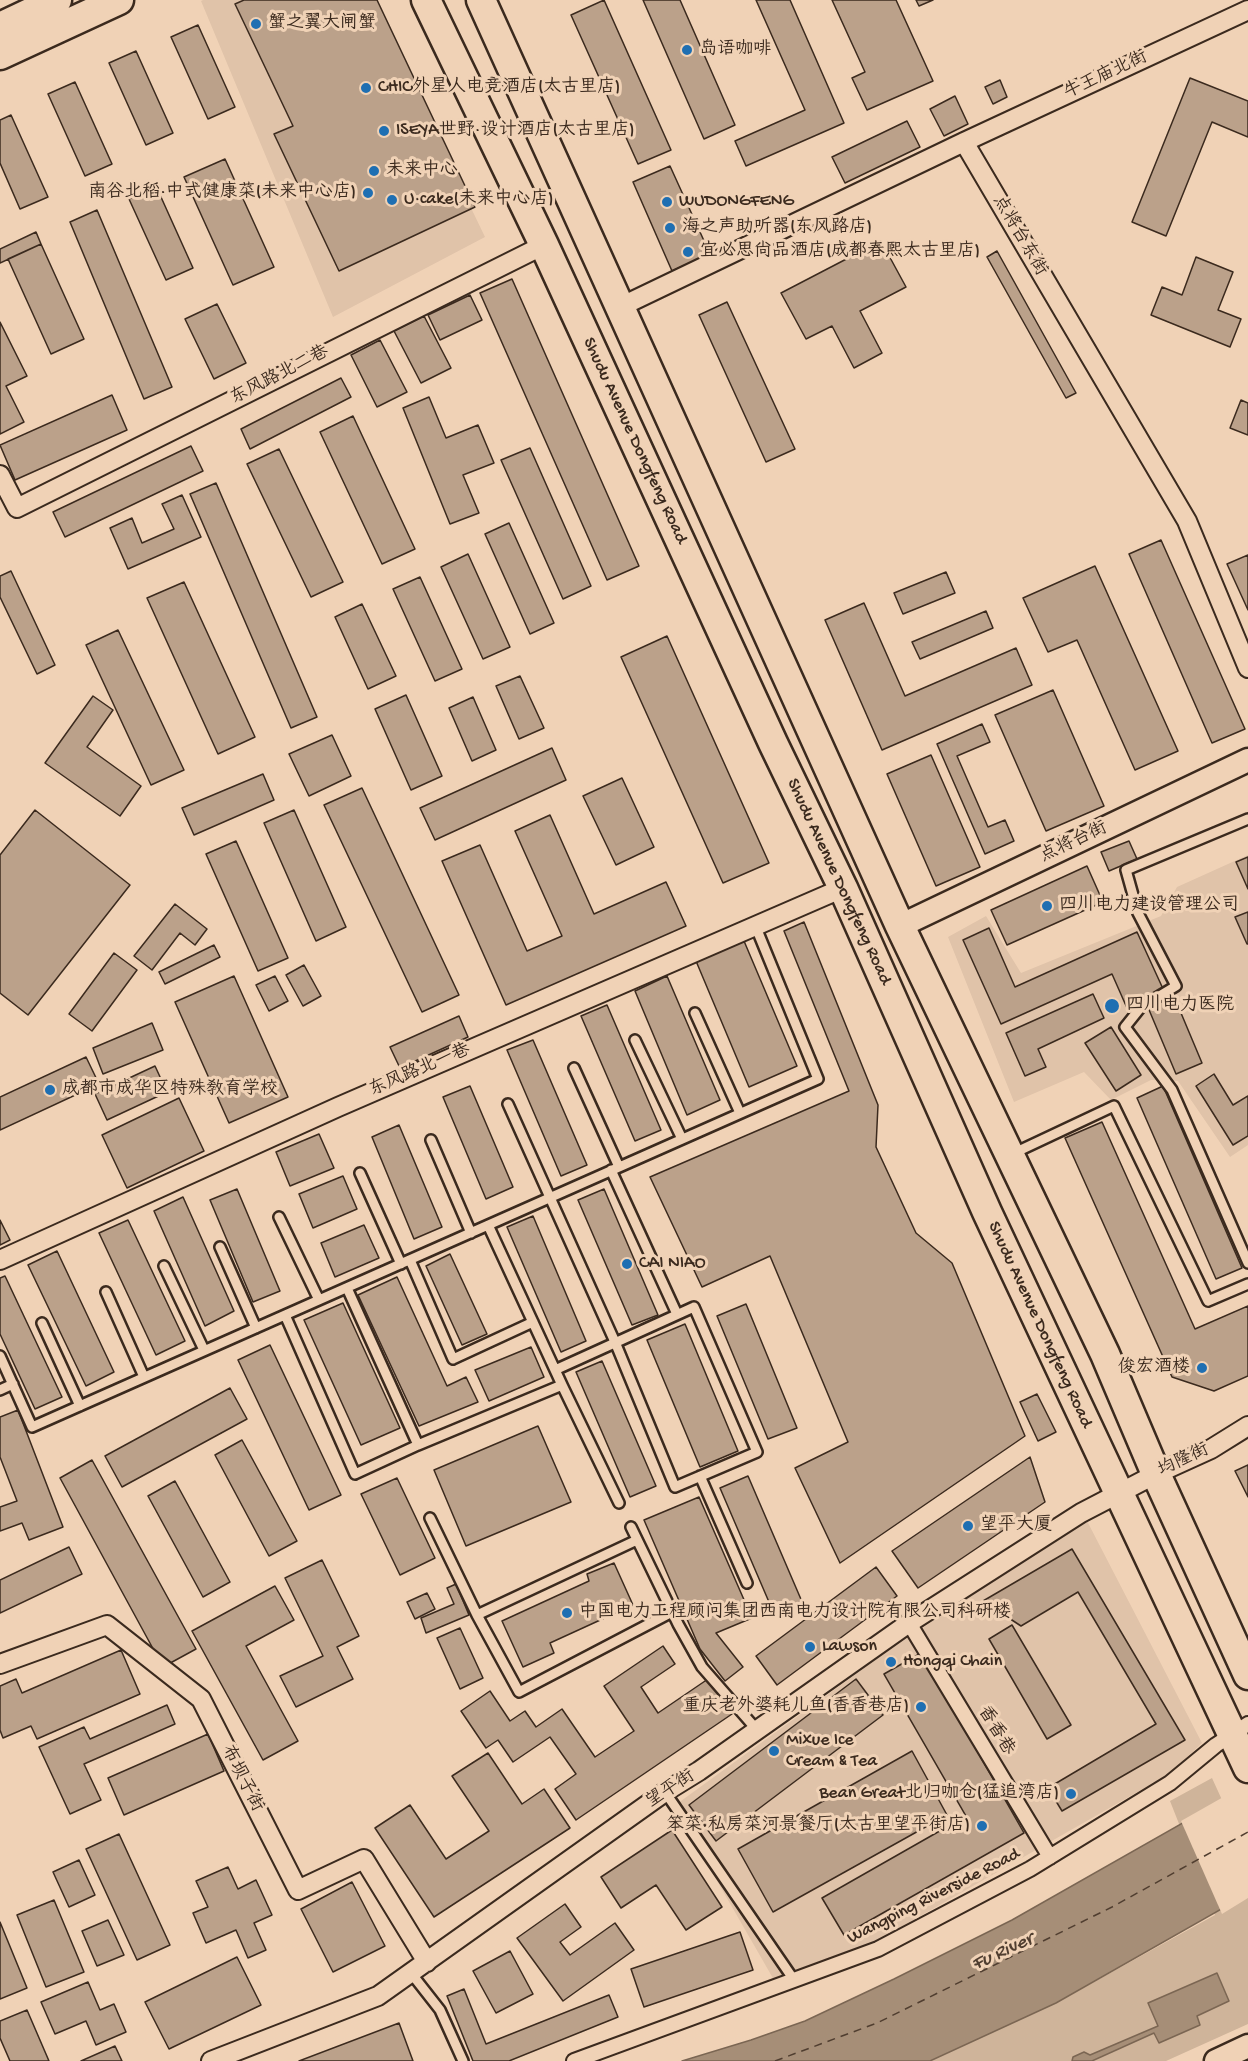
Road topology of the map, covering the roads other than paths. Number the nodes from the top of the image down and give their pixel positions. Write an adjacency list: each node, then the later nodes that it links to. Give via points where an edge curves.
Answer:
1 (57, 0): 6 (main road)
2 (119, 0): 7 (main road)
3 (426, 0): 9 (main road, Shudu Avenue Dongfeng Road)
4 (481, 0): 10 (main road, Shudu Avenue Dongfeng Road)
5 (1248, 9): 8 (street, 牛王庙北街)
6 (0, 27)
7 (0, 55)
8 (964, 142): 10 (street); 13 (street, 点将台东街, via 1187,521)
9 (544, 245): 12 (street, 东风路北二巷); 16 (main road, Shudu Avenue Dongfeng Road)
10 (620, 307): 18 (main road, Shudu Avenue Dongfeng Road)
11 (0, 475): 12 (street, 东风路北二巷)
12 (9, 508)
13 (1248, 668)
14 (1248, 760): 18 (street, 点将台街)
15 (1248, 819): 36 (lane, via 1126,870 1138,913 1176,986 1141,1007 1125,1027 1172,1090)
16 (843, 888): 17 (street, 东风路北一巷); 60 (main road, Shudu Avenue Dongfeng Road, via 987,1212)
17 (755, 925): 23 (lane, via 818,1079); 34 (street, 东风路北一巷)
18 (900, 926): 26 (main road, Shudu Avenue Dongfeng Road)
19 (695, 1013): 23 (lane)
20 (635, 1040): 24 (lane)
21 (574, 1068): 27 (lane)
22 (508, 1104): 29 (lane)
23 (740, 1113): 24 (lane)
24 (682, 1139): 27 (lane)
25 (431, 1140): 32 (lane)
26 (1010, 1155): 38 (lane, via 1114,1106 1208,1301); 58 (main road, Shudu Avenue Dongfeng Road, via 1105,1354)
27 (615, 1169): 29 (lane); 42 (lane)
28 (360, 1173): 35 (lane)
29 (549, 1198): 31 (lane); 47 (lane)
30 (279, 1217): 41 (lane)
31 (488, 1225): 32 (lane); 44 (lane)
32 (471, 1233): 35 (lane)
33 (219, 1247): 46 (lane)
34 (0, 1260)
35 (406, 1262): 39 (lane); 44 (lane, via 453,1359)
36 (1248, 1263)
37 (164, 1266): 48 (lane)
38 (1248, 1284)
39 (347, 1288): 41 (lane); 57 (lane)
40 (106, 1292): 51 (lane)
41 (319, 1300): 43 (lane)
42 (677, 1314): 47 (lane); 59 (lane, via 694,1307 757,1452)
43 (285, 1315): 46 (lane); 57 (lane, via 355,1474)
44 (533, 1322): 50 (lane)
45 (42, 1323): 55 (lane)
46 (256, 1328): 48 (lane)
47 (615, 1342): 50 (lane); 59 (lane, via 675,1487)
48 (204, 1350): 51 (lane)
49 (0, 1356): 52 (lane)
50 (555, 1370): 53 (lane)
51 (144, 1377): 55 (lane)
52 (13, 1384): 54 (lane); 55 (lane, via 32,1427)
53 (562, 1385): 57 (lane); 61 (lane)
54 (0, 1390)
55 (80, 1406)
56 (1248, 1426): 58 (street, 均隆街, via 1211,1449)
57 (418, 1445)
58 (1156, 1474): 60 (street, 均隆街); 70 (main road, Shudu Avenue Dongfeng Road)
59 (700, 1476): 65 (lane)
60 (1118, 1492): 68 (street, 望平街); 71 (main road, Shudu Avenue Dongfeng Road)
61 (619, 1503)
62 (430, 1518): 67 (lane)
63 (631, 1527): 64 (lane)
64 (637, 1540): 66 (lane); 67 (lane)
65 (747, 1583)
66 (672, 1612): 67 (lane, via 519,1692); 72 (lane, via 702,1667)
67 (477, 1615)
68 (909, 1623): 72 (street, 望平街); 75 (street, 香香巷)
69 (2, 1664): 76 (street, 布坝子街, via 107,1625 201,1699 298,1890 364,1859)
70 (1248, 1675)
71 (1240, 1729): 73 (main road, Shudu Avenue Dongfeng Road); 75 (street, Wangping Riverside Road, via 1170,1783)
72 (757, 1731): 74 (street, 望平街)
73 (1248, 1767)
74 (665, 1792): 76 (street, 望平街); 78 (lane)
75 (1050, 1857): 78 (street, Wangping Riverside Road, via 878,1949)
76 (427, 1962): 77 (street, 望平街)
77 (411, 1973): 80 (street, 望平街, via 378,1996); 81 (lane, via 440,2010)
78 (794, 1980): 82 (street, Wangping Riverside Road)
79 (1248, 2046): 83 (street)
80 (211, 2061)
81 (463, 2061)
82 (574, 2061)
83 (1216, 2061)

